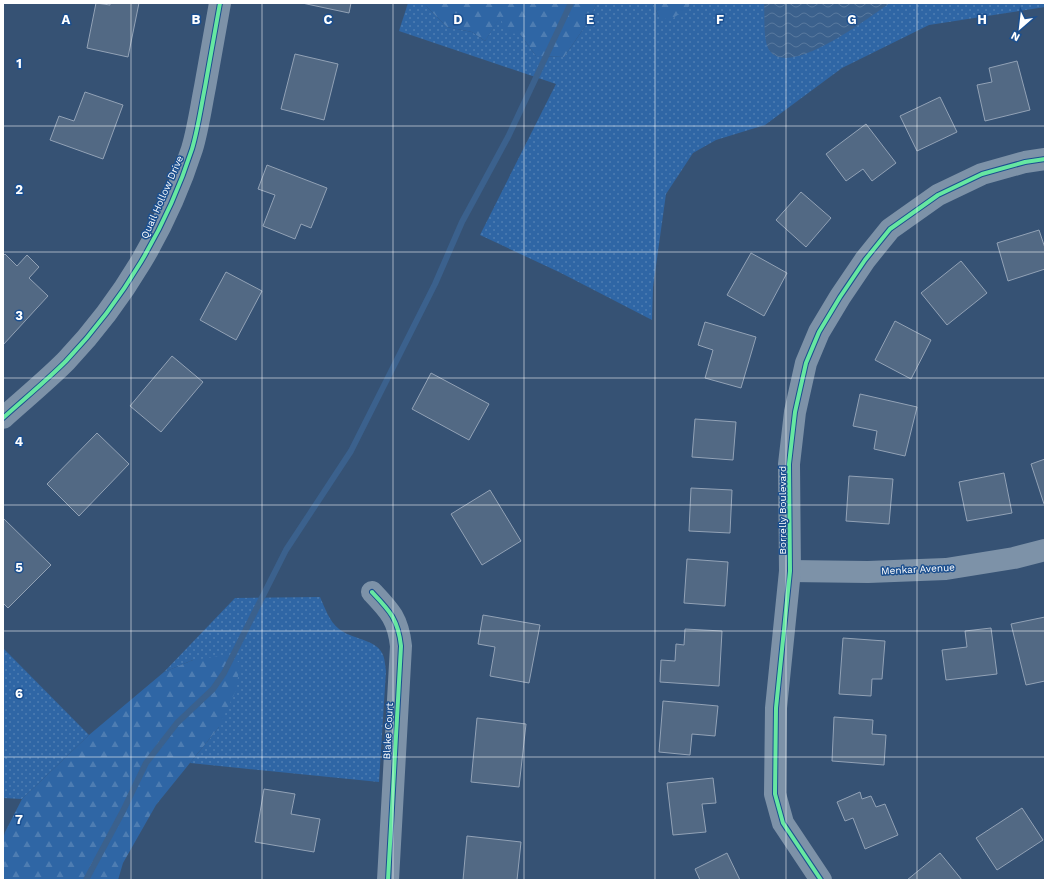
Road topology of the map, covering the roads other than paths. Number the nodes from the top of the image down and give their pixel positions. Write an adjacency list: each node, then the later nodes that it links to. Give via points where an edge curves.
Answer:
1 (220, 3): 3 (street, Quail Hollow Drive, via 192,147 174,196 150,247 120,294 66,361)
2 (1045, 159): 5 (street, Borrelly Boulevard, via 982,174 938,195 890,230 840,296 819,332 806,362 796,412 789,464)
3 (3, 418)
4 (1045, 550): 5 (street, Menkar Avenue, via 1014,558 946,569)
5 (790, 571): 8 (street, Borrelly Boulevard, via 776,708 775,794 783,822)
6 (372, 592): 7 (street, Blake Court, via 396,621 402,646)
7 (388, 880)
8 (821, 880)

